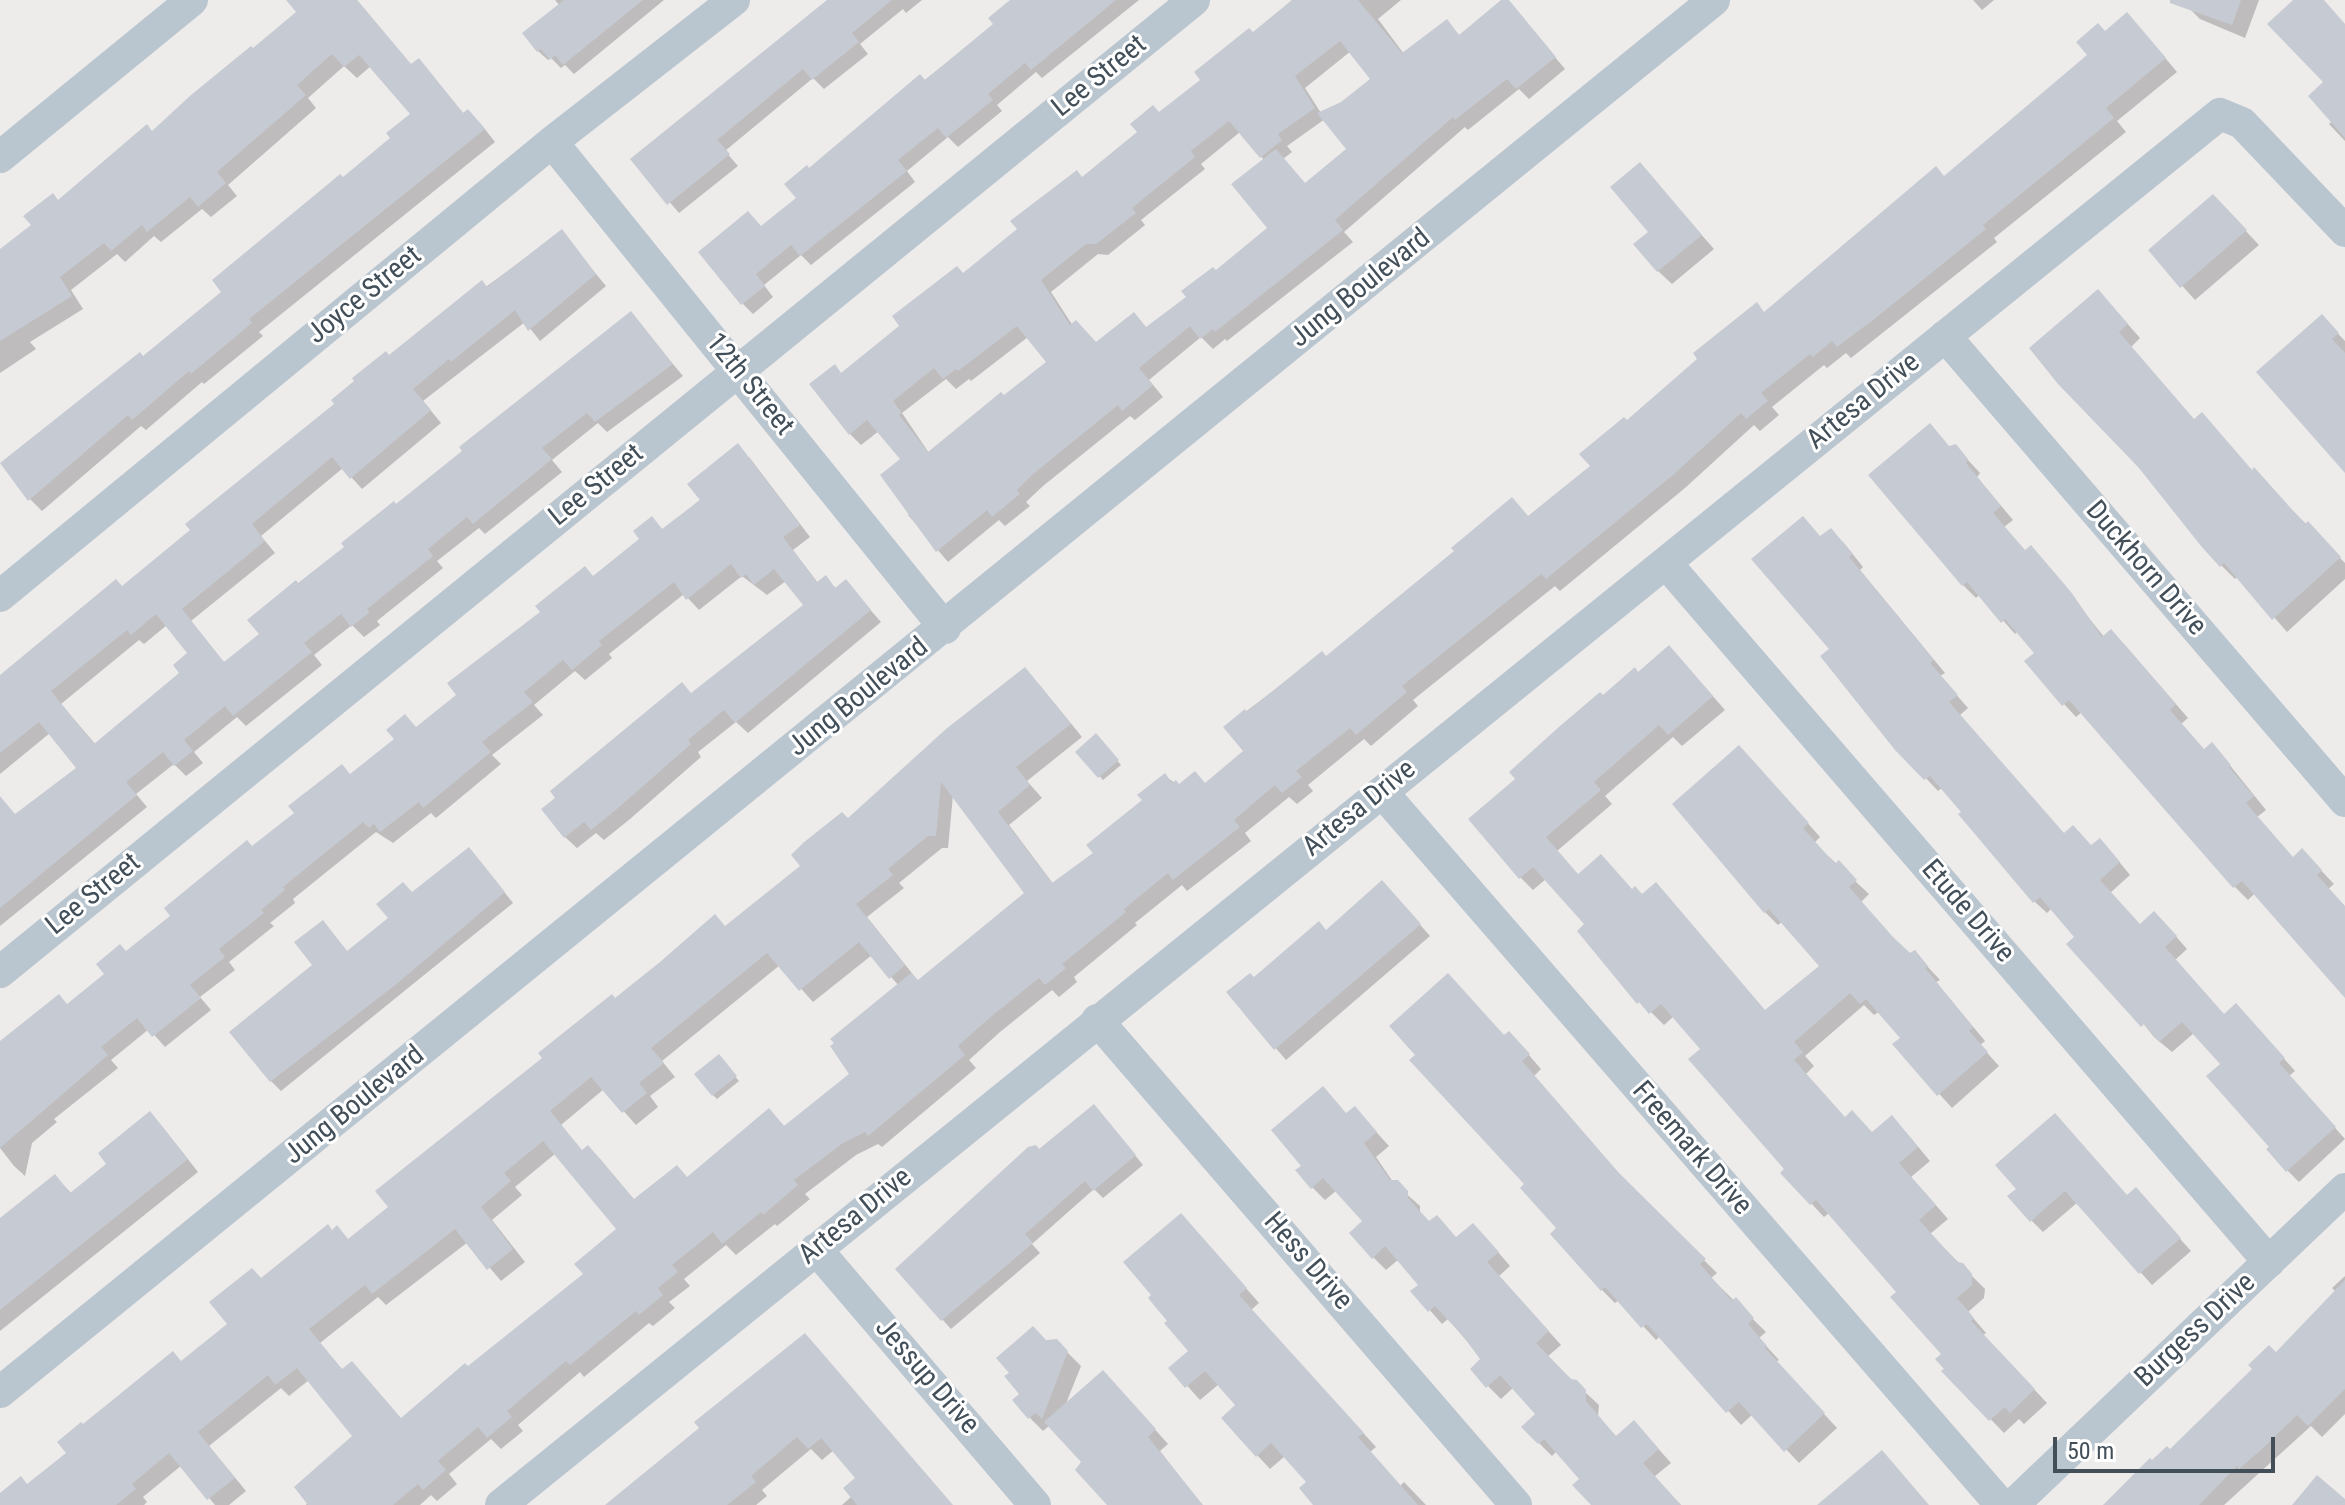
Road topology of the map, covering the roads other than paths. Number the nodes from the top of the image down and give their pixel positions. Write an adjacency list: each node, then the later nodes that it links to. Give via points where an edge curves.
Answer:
1 (192, 0): 6 (street)
2 (734, 0): 5 (street, Joyce Street)
3 (1194, 0): 9 (street, Lee Street)
4 (1714, 0): 12 (street, Jung Boulevard)
5 (552, 142): 9 (street, 12th Street); 11 (street, Joyce Street)
6 (0, 157)
7 (2344, 228): 8 (street, Artesa Drive, via 2242,123 2220,114)
8 (1945, 336): 10 (street, Artesa Drive); 14 (street, Duckhorn Drive)
9 (737, 371): 12 (street, 12th Street); 15 (street, Lee Street)
10 (1666, 563): 13 (street, Artesa Drive); 19 (street, Etude Drive)
11 (0, 596)
12 (945, 628): 20 (street, Jung Boulevard)
13 (1382, 792): 16 (street, Artesa Drive); 24 (street, Freemark Drive)
14 (2345, 801)
15 (0, 972)
16 (1097, 1020): 18 (street, Artesa Drive); 23 (street, Hess Drive)
17 (2345, 1189): 19 (street, Burgess Drive)
18 (816, 1249): 21 (street, Artesa Drive); 22 (street, Jessup Drive)
19 (2269, 1262): 25 (street, Burgess Drive)
20 (0, 1392)
21 (501, 1505)
22 (1034, 1505)
23 (1516, 1505)
24 (2001, 1505)
25 (2013, 1505)

